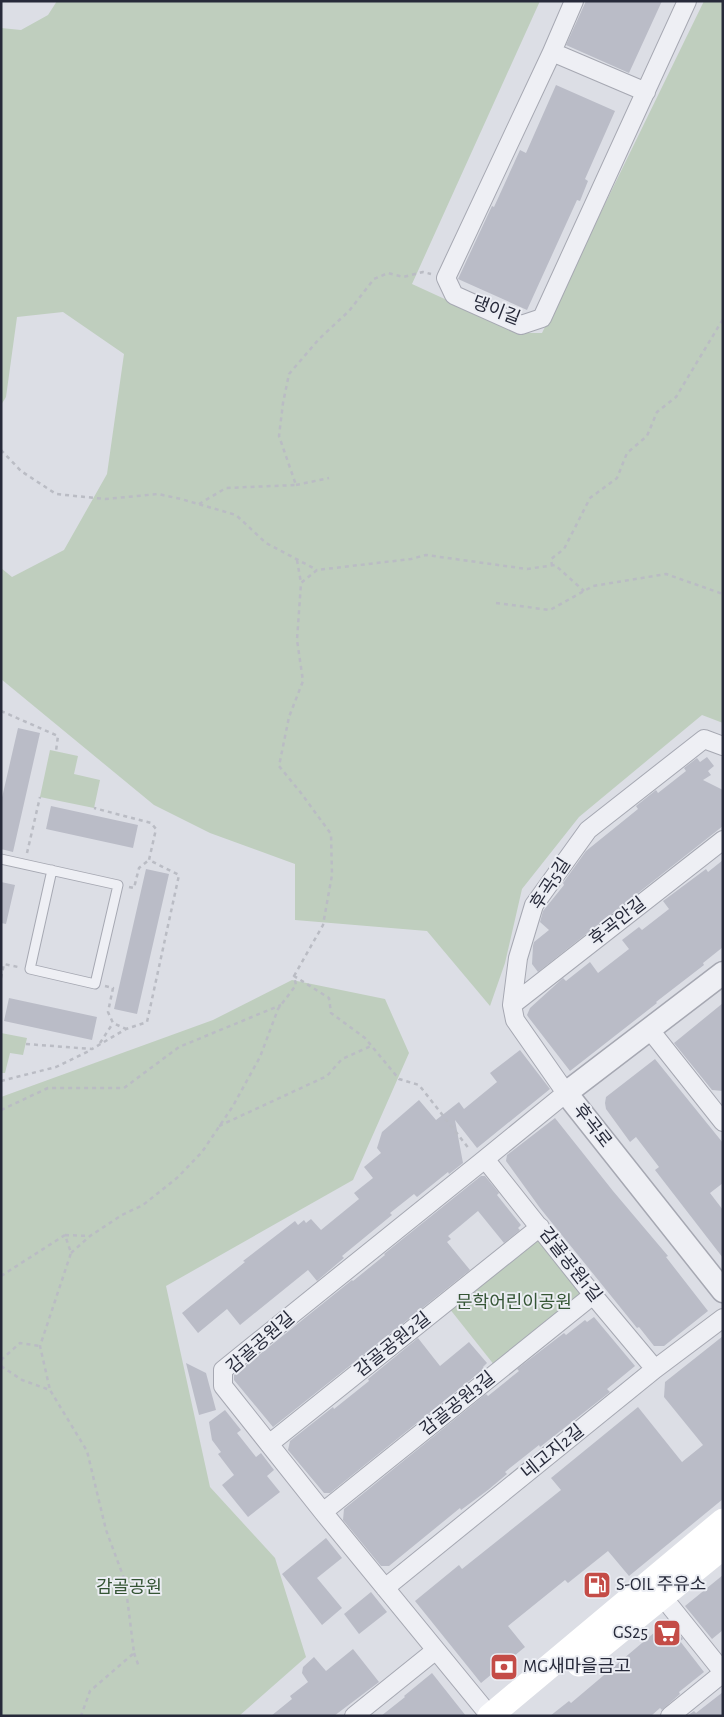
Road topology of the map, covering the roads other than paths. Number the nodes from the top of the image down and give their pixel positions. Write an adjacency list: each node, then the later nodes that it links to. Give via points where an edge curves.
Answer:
1 (574, 1): 3 (street)
2 (687, 1): 4 (street, 댕이길)
3 (552, 52): 4 (street); 4 (street, 댕이길, via 446,278 454,295 521,325 542,318)
4 (646, 92)
5 (723, 746): 10 (street, 후곡5길, via 704,739 588,830 534,905 518,958)
6 (723, 840): 10 (street, 후곡안길)
7 (1, 859): 8 (lane)
8 (52, 870): 8 (lane, via 118,884 96,984 30,969)
9 (723, 973): 11 (street, 후곡로)
10 (512, 1004): 12 (street, 후곡5길, via 515,1020)
11 (650, 1030): 12 (street, 후곡로); 13 (street)
12 (566, 1093): 14 (street, 감골공원길); 16 (street, 후곡로)
13 (719, 1111)
14 (483, 1161): 15 (street, 감골공원1길); 20 (street, 감골공원길, via 224,1370 223,1386)
15 (540, 1227): 17 (street, 감골공원1길); 20 (street, 감골공원2길)
16 (723, 1291)
17 (593, 1295): 19 (street, 감골공원1길); 21 (street, 감골공원3길)
18 (723, 1318): 19 (street, 네고지2길)
19 (655, 1369): 24 (street, 네고지2길)
20 (269, 1444): 21 (street, 감골공원길)
21 (323, 1512): 24 (street, 감골공원길)
22 (723, 1521): 29 (main road)
23 (723, 1547): 25 (main road)
24 (385, 1588): 26 (street, 감골공원길)
25 (662, 1596): 27 (street); 30 (main road)
26 (436, 1650): 28 (street); 29 (street, 감골공원길)
27 (723, 1672): 31 (street)
28 (354, 1716)
29 (490, 1716)
30 (515, 1716)
31 (670, 1716)

